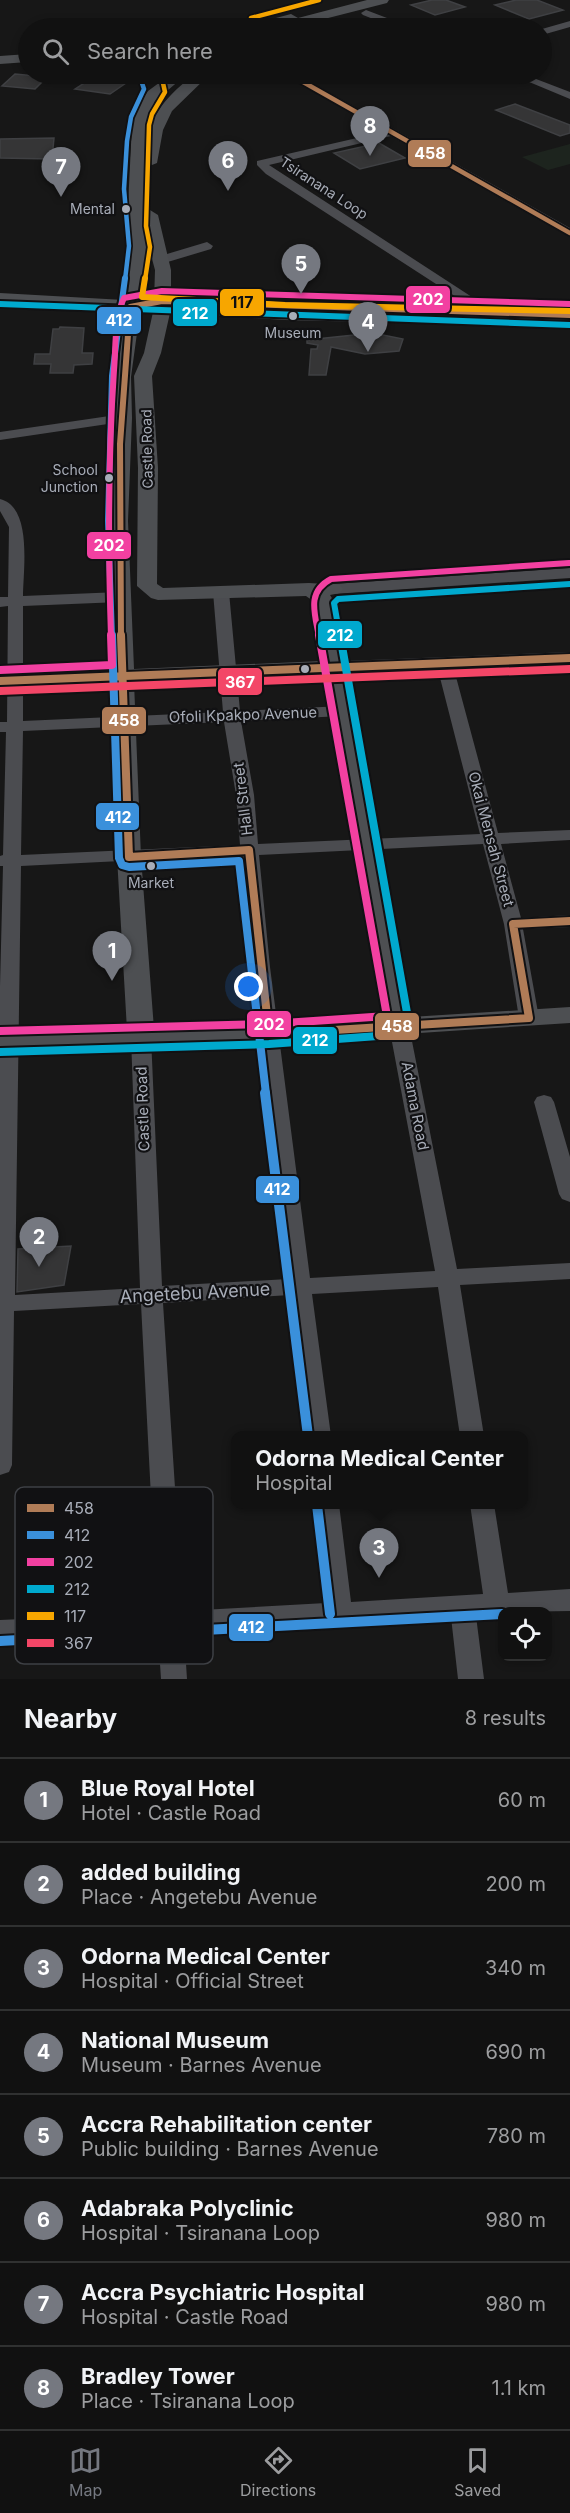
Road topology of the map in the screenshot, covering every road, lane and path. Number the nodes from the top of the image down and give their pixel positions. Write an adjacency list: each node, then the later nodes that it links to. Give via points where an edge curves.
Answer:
1 (382, 0): 2 (main road)
2 (363, 6): 3 (main road); 4 (main road); 5 (street)
3 (304, 18)
4 (313, 18)
5 (385, 18)
6 (570, 24): 7 (street)
7 (552, 29)
8 (18, 54): 9 (main road)
9 (0, 55)
10 (18, 59): 11 (main road)
11 (0, 60)
12 (153, 84): 17 (main road)
13 (168, 84): 17 (main road, Castle Road)
14 (183, 84): 23 (main road, Castle Road, via 154,130 150,227)
15 (307, 84): 19 (street)
16 (540, 84): 18 (street)
17 (155, 90): 21 (main road, Castle Road, via 142,110 137,137 135,227)
18 (570, 96)
19 (396, 132): 20 (street); 30 (street, Tsiranana Loop, via 261,163)
20 (570, 233)
21 (140, 246): 24 (main road, Castle Road); 28 (main road, via 151,269)
22 (207, 246): 23 (street)
23 (161, 260): 28 (main road, Castle Road)
24 (134, 278): 27 (main road, via 119,293); 28 (main road, Castle Road)
25 (0, 293): 27 (main road)
26 (0, 298): 27 (main road)
27 (97, 301): 28 (main road, via 119,309)
28 (148, 305): 29 (main road, via 174,313); 29 (main road, via 173,297); 33 (main road, Castle Road, via 122,377); 37 (main road, Castle Road, via 150,363 143,376)
29 (195, 306): 30 (main road); 32 (main road, via 316,316)
30 (489, 312): 31 (main road)
31 (570, 315)
32 (570, 322)
33 (123, 418): 34 (street); 36 (main road, Castle Road)
34 (0, 436)
35 (0, 503): 42 (street, via 16,527)
36 (118, 521): 37 (main road); 41 (main road, Castle Road)
37 (147, 521): 39 (main road, Castle Road, via 147,586 158,594)
38 (570, 573): 40 (street)
39 (221, 592): 40 (main road); 46 (street, Hall Street)
40 (322, 593): 45 (main road, Adama Road)
41 (120, 597): 42 (street); 47 (main road, Castle Road)
42 (7, 602): 48 (street)
43 (570, 658): 44 (main road)
44 (444, 662): 45 (main road); 54 (street, Okai Mensah Street)
45 (334, 666): 46 (main road); 49 (main road, Adama Road)
46 (229, 671): 47 (main road); 50 (street, Hall Street)
47 (123, 675): 48 (main road); 51 (main road, Castle Road)
48 (8, 681): 52 (street)
49 (343, 711): 50 (street, Ofoli Kpakpo Avenue); 55 (main road, Adama Road)
50 (232, 716): 51 (street, Ofoli Kpakpo Avenue); 56 (street, Hall Street)
51 (126, 720): 52 (street, Ofoli Kpakpo Avenue); 57 (main road, Castle Road)
52 (8, 727): 58 (street)
53 (570, 835): 54 (street)
54 (491, 840): 55 (street); 60 (street, Okai Mensah Street)
55 (367, 844): 56 (street); 63 (main road, Adama Road)
56 (249, 850): 57 (street); 64 (street, Hall Street)
57 (129, 856): 58 (street); 65 (main road, Castle Road)
58 (6, 861): 66 (street)
59 (570, 921): 60 (street)
60 (513, 924): 62 (street, Okai Mensah Street)
61 (570, 1015): 62 (main road)
62 (529, 1018): 63 (main road)
63 (399, 1026): 64 (main road); 70 (street, Adama Road)
64 (269, 1034): 65 (main road); 71 (street, Hall Street)
65 (141, 1037): 66 (main road); 72 (street, Castle Road)
66 (5, 1042): 73 (street)
67 (544, 1102): 68 (street)
68 (570, 1194)
69 (570, 1271): 70 (street, Angetebu Avenue)
70 (448, 1279): 71 (street, Angetebu Avenue); 75 (street, Adama Road)
71 (302, 1287): 72 (street, Angetebu Avenue); 74 (street, Hall Street)
72 (153, 1296): 73 (street, Angetebu Avenue); 77 (street, Castle Road)
73 (1, 1304): 76 (street)
74 (318, 1431)
75 (471, 1431)
76 (0, 1465)
77 (163, 1487)
78 (328, 1509): 83 (street)
79 (483, 1509): 81 (street)
80 (570, 1600): 81 (street)
81 (497, 1604): 82 (street)
82 (462, 1605): 83 (street); 89 (street)
83 (340, 1613): 84 (street)
84 (213, 1621)
85 (15, 1630): 86 (street)
86 (0, 1631)
87 (173, 1664): 88 (street, Castle Road)
88 (174, 1679)
89 (471, 1679)

